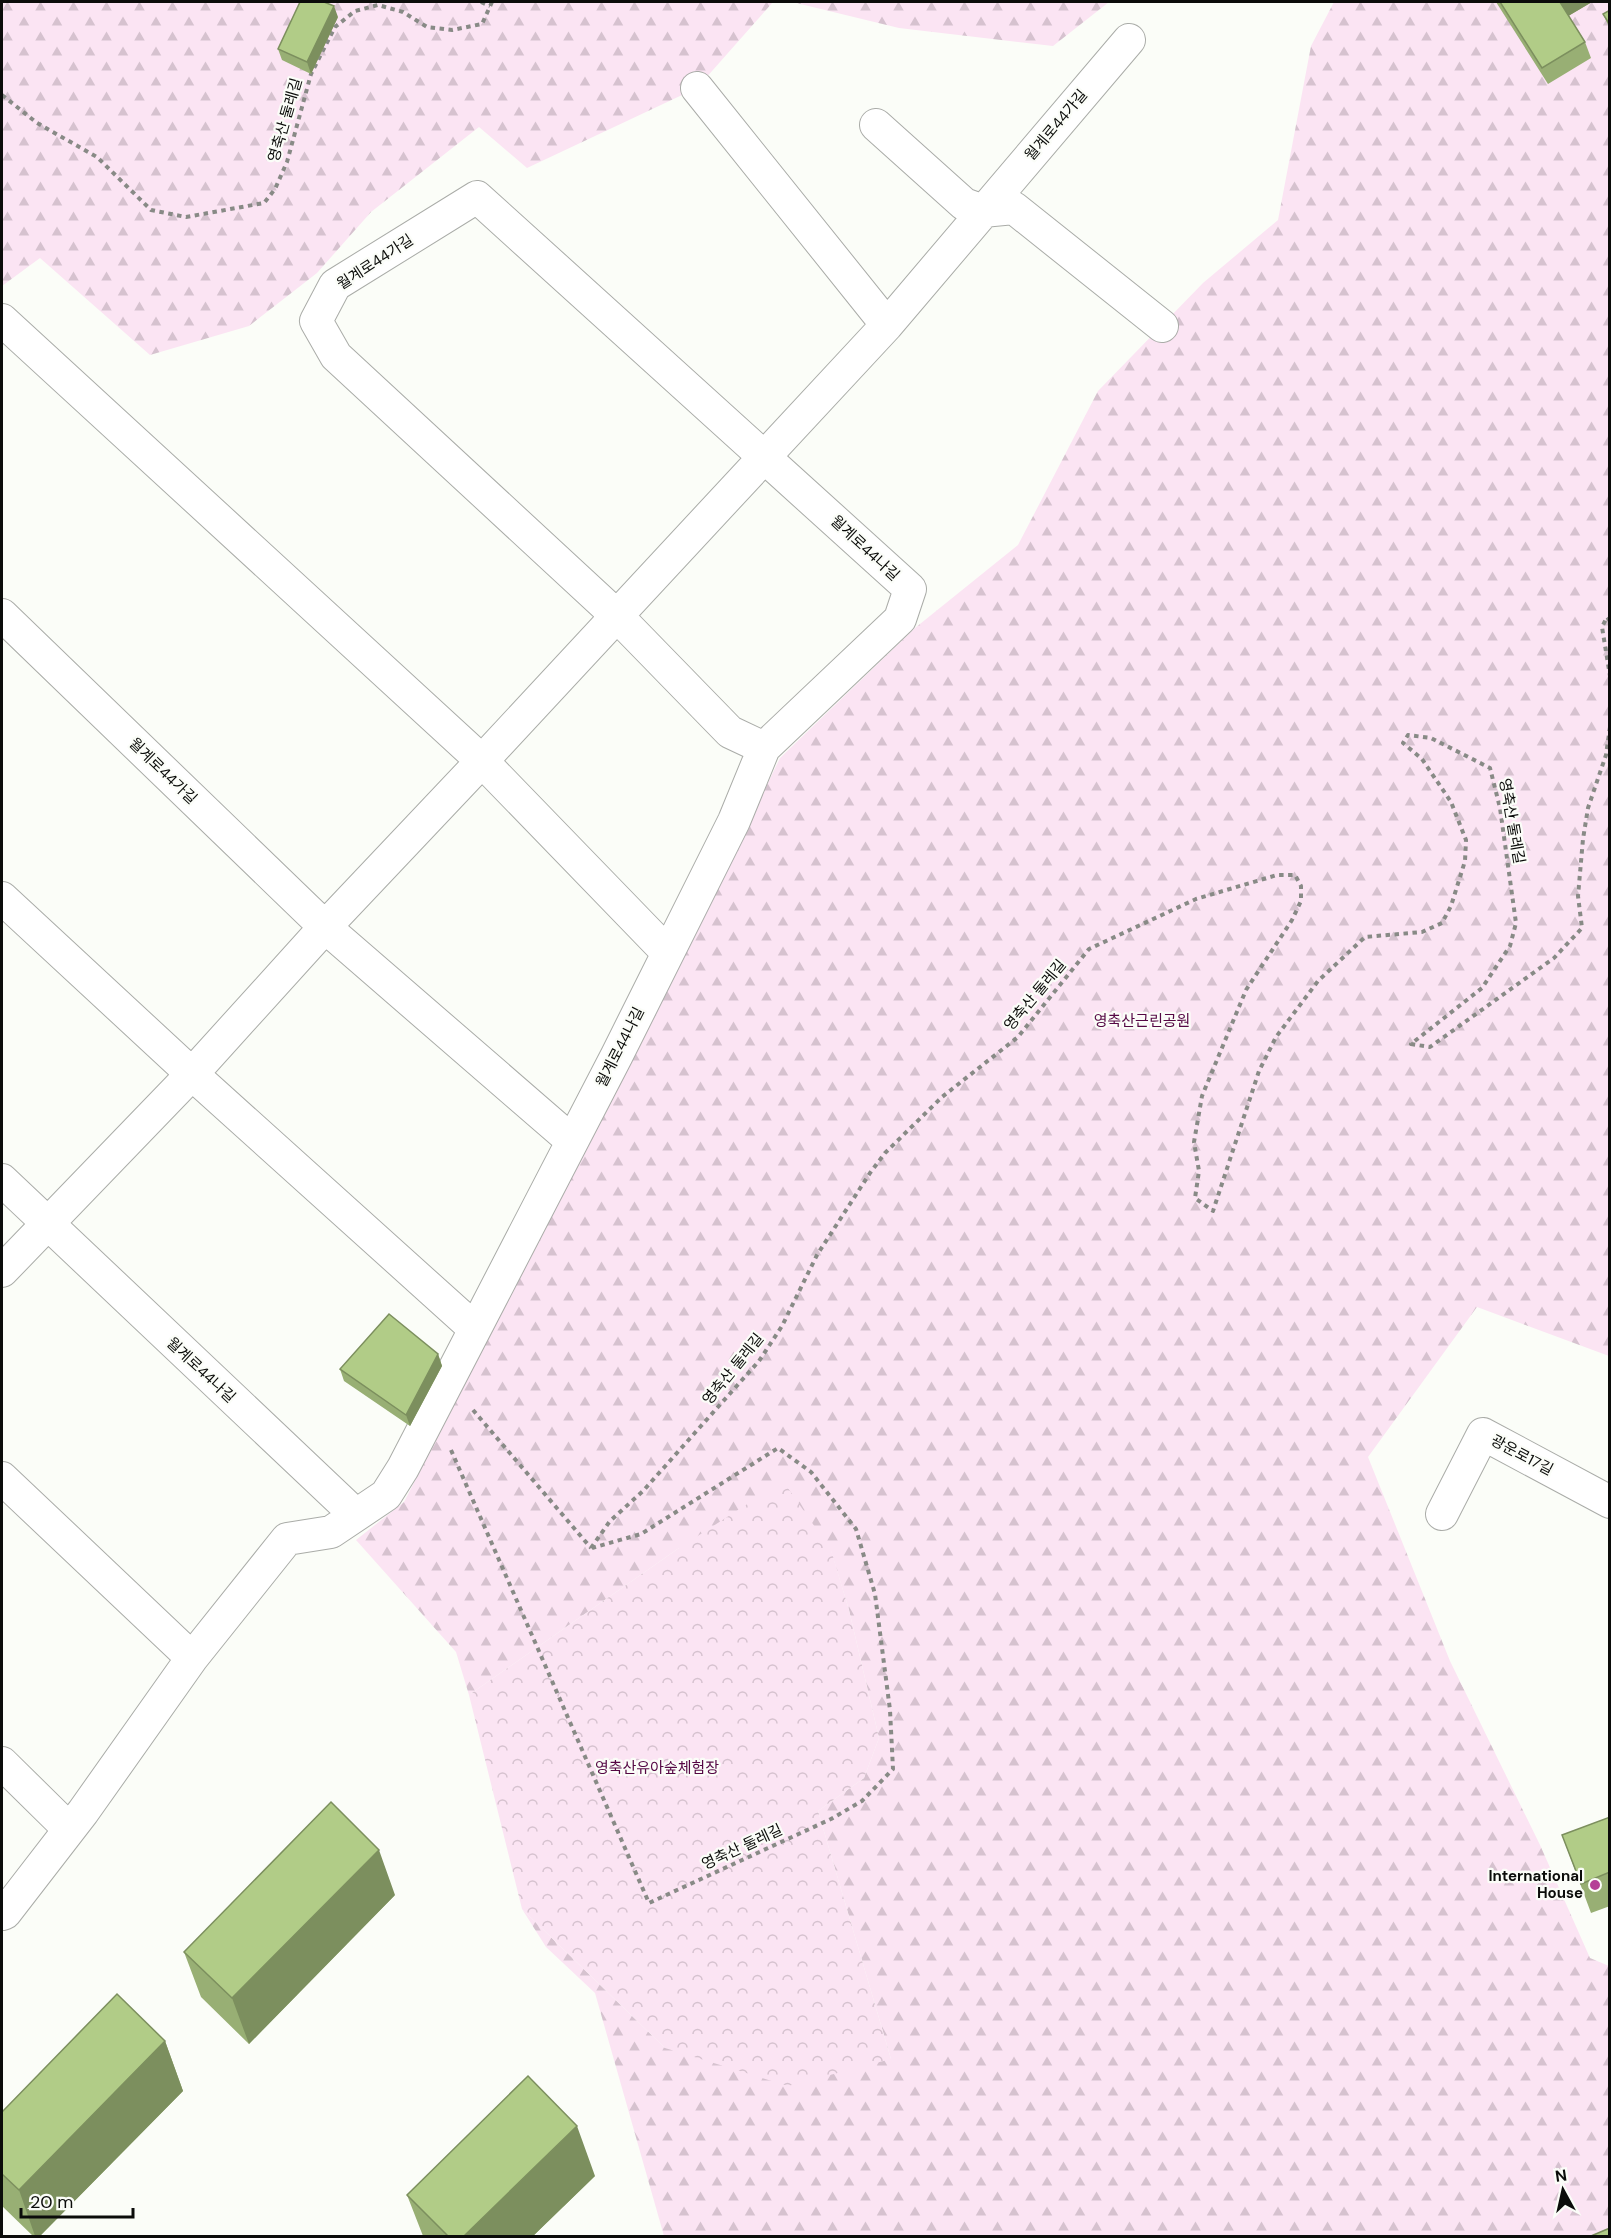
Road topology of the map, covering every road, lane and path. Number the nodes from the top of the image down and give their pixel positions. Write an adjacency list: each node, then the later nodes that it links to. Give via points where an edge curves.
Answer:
1 (481, 2): 2 (path, 영축산 둘레길)
2 (491, 4): 5 (path, 영축산 둘레길, via 482,24 452,30 427,27 403,12 378,5 355,10 335,27 311,74 287,162 264,203 186,217 152,210 97,158 37,123)
3 (1129, 40): 7 (street, 월계로44가길)
4 (698, 88): 9 (street)
5 (2, 95)
6 (876, 125): 7 (street, via 964,204)
7 (983, 211): 9 (street, 월계로44가길); 10 (street, via 1014,208)
8 (2, 320): 18 (street)
9 (886, 325): 11 (street, 월계로44가길)
10 (1162, 326)
11 (764, 457): 13 (street, 월계로44가길); 13 (street, 월계로44가길, via 477,197 335,285 316,321 336,356); 17 (street, 월계로44나길, via 910,589 900,618)
12 (2, 615): 20 (street, 월계로44가길)
13 (617, 616): 17 (street, via 730,732); 18 (street, 월계로44가길)
14 (1610, 621): 15 (path, via 1607,617 1602,627)
15 (1610, 676)
16 (1610, 728): 34 (path, 영축산 둘레길, via 1583,838 1578,896 1582,928 1554,958 1430,1047 1411,1044 1482,988 1510,946 1516,923 1500,808 1490,768 1431,738 1408,735 1403,743 1422,759 1451,802 1466,840 1465,861 1451,906 1442,923 1422,932 1365,938 1318,981 1276,1037 1259,1071 1213,1211 1195,1198 1199,1171 1194,1142 1202,1096 1246,990 1293,921 1301,901 1301,886 1295,875 1277,875 1196,899 1089,949 1018,1037 942,1097 885,1153 817,1255 782,1326 759,1361 643,1491 610,1521)
17 (764, 748): 21 (street, 월계로44나길, via 734,821)
18 (482, 761): 20 (street, 월계로44가길); 21 (street)
19 (2, 898): 22 (street)
20 (325, 927): 22 (street, 월계로44가길); 23 (street)
21 (668, 953): 23 (street, 월계로44나길)
22 (192, 1074): 25 (street, 월계로44가길); 27 (street)
23 (572, 1141): 27 (street, 월계로44나길)
24 (2, 1180): 25 (street)
25 (47, 1224): 26 (street, 월계로44가길); 33 (street, 월계로44나길)
26 (2, 1270)
27 (475, 1329): 28 (street, 월계로44나길)
28 (448, 1381): 29 (street, 월계로44나길); 34 (path)
29 (433, 1410): 33 (street, 월계로44나길, via 386,1495); 34 (path, 영축산 둘레길, via 649,1903 831,1819 862,1801 893,1769 890,1710 875,1594 856,1529 811,1472 778,1448 641,1534)
30 (2, 1478): 35 (street)
31 (1610, 1502): 32 (street, 광운로17길, via 1483,1434)
32 (1442, 1514)
33 (356, 1515): 35 (street, 월계로44나길, via 331,1532 287,1539)
34 (591, 1548)
35 (192, 1658): 37 (street, 월계로44나길)
36 (2, 1763): 37 (street)
37 (69, 1829): 38 (street, 월계로44나길)
38 (2, 1914)

